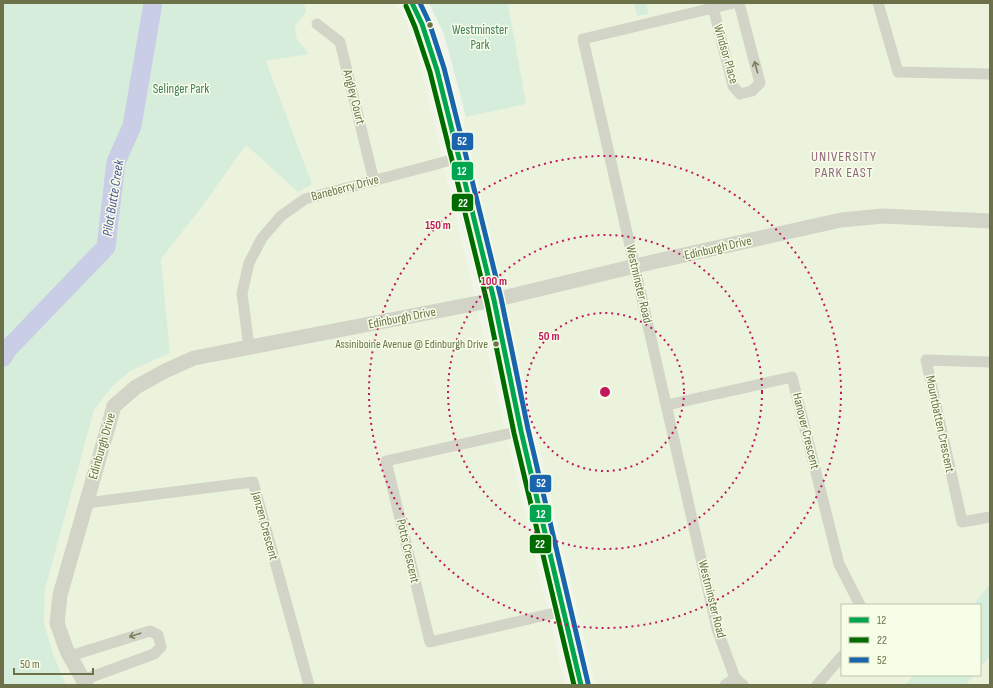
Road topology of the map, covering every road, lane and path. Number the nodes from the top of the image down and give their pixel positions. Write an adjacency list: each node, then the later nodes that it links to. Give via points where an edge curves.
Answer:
1 (412, 3): 8 (street, via 422,24 437,70)
2 (734, 3): 5 (street, Westminster Road)
3 (739, 3): 5 (street, Windsor Place, one-way to 3, via 733,86 740,94 752,91 760,82)
4 (878, 3): 7 (street, via 898,72)
5 (712, 5): 11 (street, Westminster Road, via 584,39)
6 (317, 24): 9 (street, Angley Court, via 340,42)
7 (990, 74)
8 (459, 158): 9 (street, Baneberry Drive); 12 (street)
9 (374, 181): 13 (street, Baneberry Drive, via 305,199 281,216 262,238 249,263 242,293)
10 (990, 221): 11 (street, Edinburgh Drive, via 883,216 842,220)
11 (635, 266): 12 (street, Edinburgh Drive); 15 (street, Westminster Road)
12 (494, 300): 13 (street, Edinburgh Drive); 16 (street)
13 (249, 348): 17 (street, Edinburgh Drive, via 194,358 136,387 114,406)
14 (990, 362): 18 (street, Mountbatten Crescent, via 926,360 962,522)
15 (668, 405): 19 (street, Hanover Crescent, via 792,377 839,564); 24 (street, Westminster Road, via 717,629)
16 (521, 431): 20 (street); 20 (street, Potts Crescent, via 386,461 430,642)
17 (86, 503): 21 (street, Edinburgh Drive, via 60,595 57,623); 25 (street, Janzen Crescent, via 253,482)
18 (990, 517)
19 (859, 604)
20 (563, 611): 26 (street)
21 (70, 656): 23 (street, Edinburgh Drive); 23 (street, one-way to 21, via 154,654 161,647 158,635 150,631)
22 (841, 657): 28 (street)
23 (84, 682)
24 (739, 682): 27 (street)
25 (309, 685)
26 (581, 685)
27 (725, 685)
28 (817, 685)

